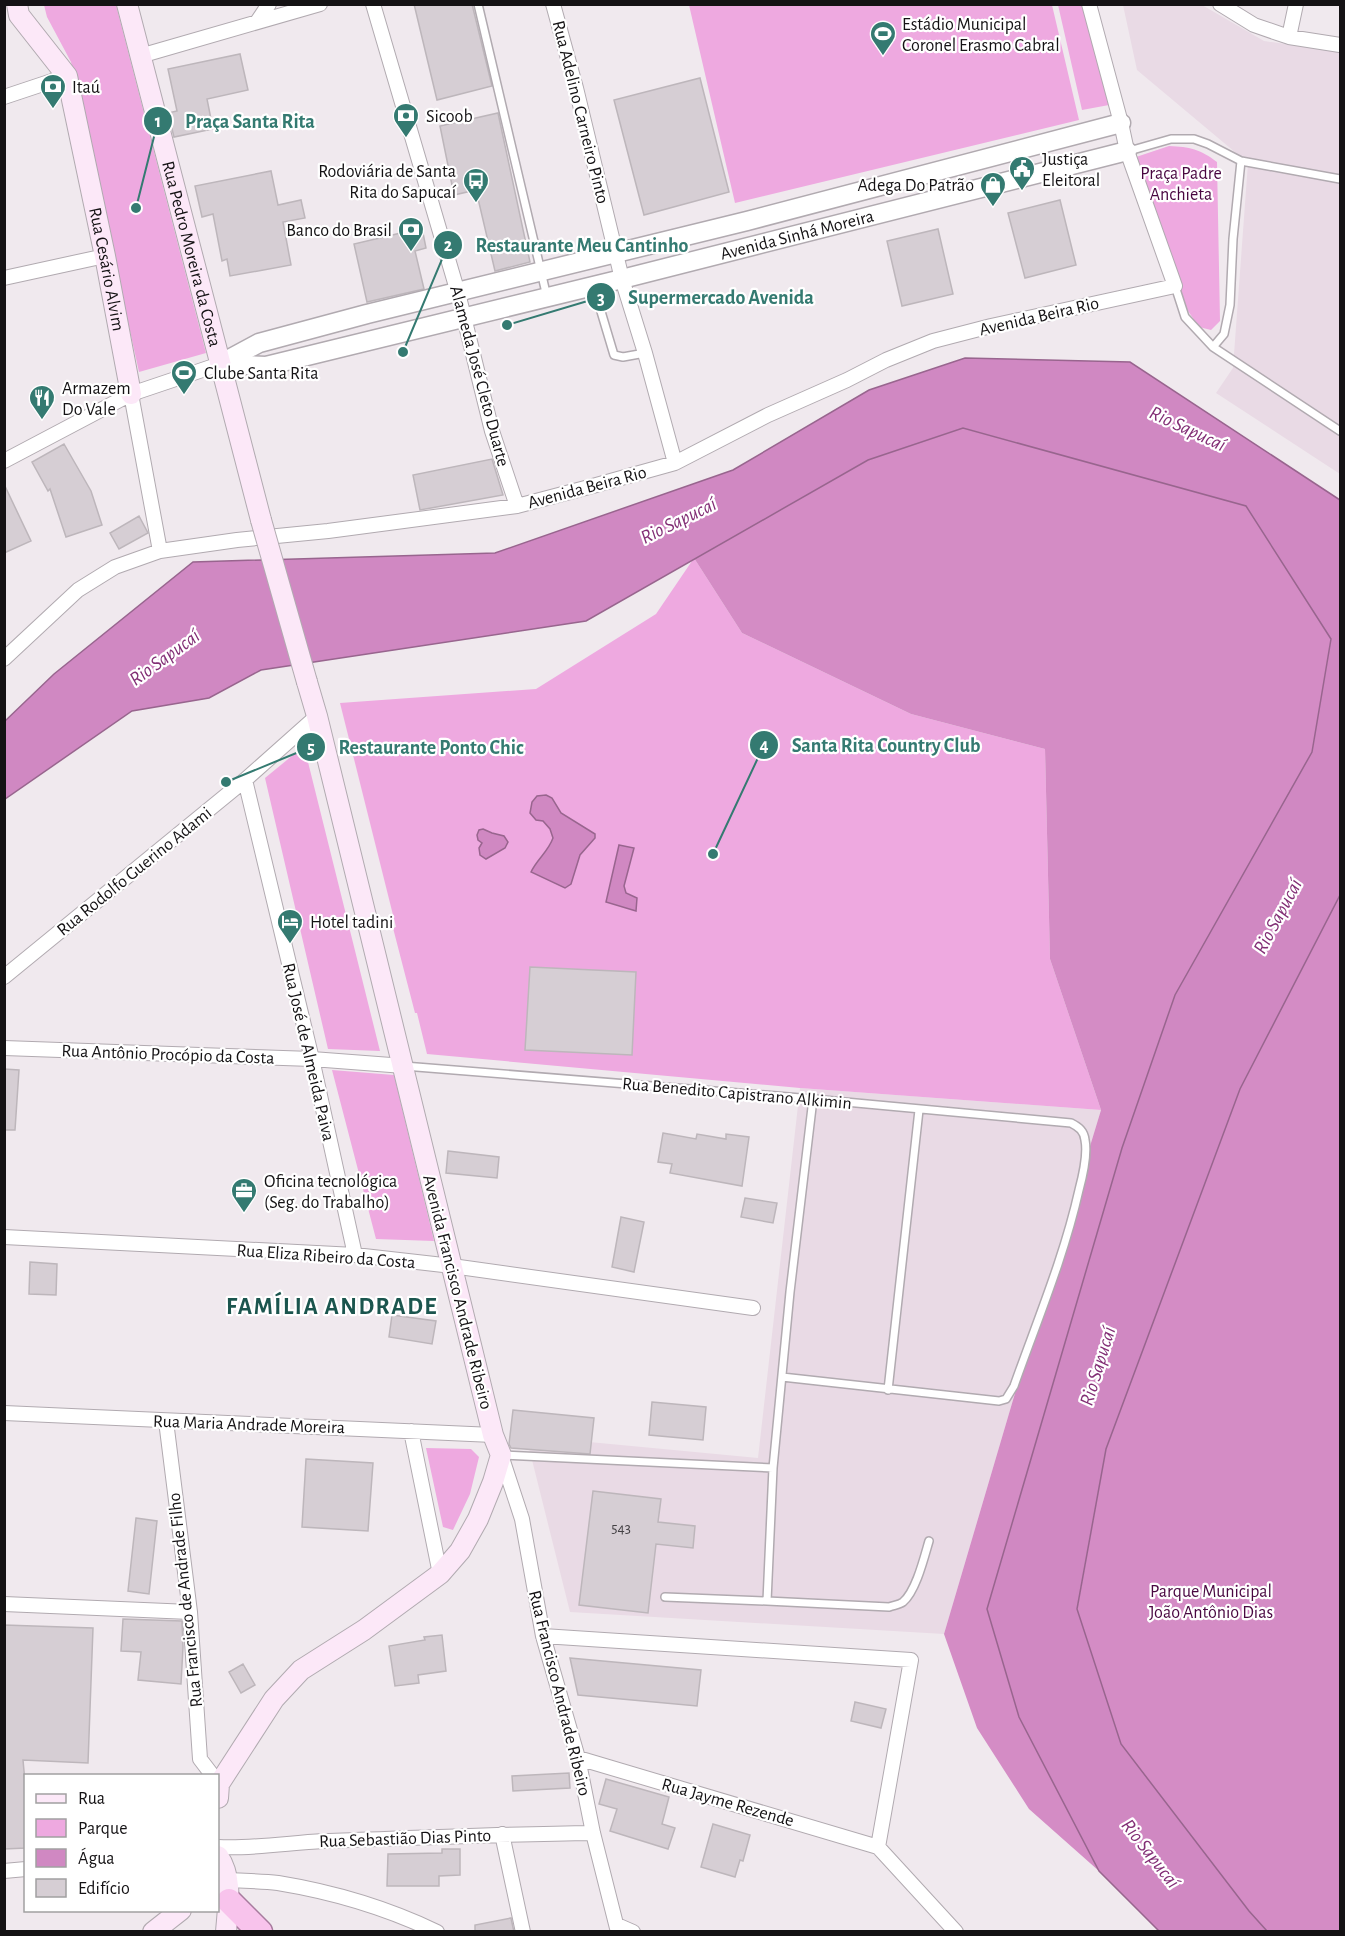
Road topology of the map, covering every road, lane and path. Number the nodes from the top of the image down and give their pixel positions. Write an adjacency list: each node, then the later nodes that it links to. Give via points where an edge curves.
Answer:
1 (17, 4): 15 (main road, Rua Cesário Alvim, via 19,15)
2 (127, 4): 14 (main road, Rua Pedro Moreira da Costa)
3 (269, 4): 11 (street)
4 (320, 4): 11 (street)
5 (373, 4): 30 (street, Alameda José Cleto Duarte)
6 (478, 4): 25 (lane)
7 (553, 4): 23 (street, Rua Adelino Carneiro Pinto)
8 (1089, 4): 17 (street)
9 (1220, 4): 12 (street, via 1254,25)
10 (1296, 4): 12 (street)
11 (256, 22): 14 (street)
12 (1289, 37): 13 (street)
13 (1341, 45)
14 (140, 56): 35 (main road, Rua Pedro Moreira da Costa)
15 (67, 76): 16 (street); 24 (main road, Rua Cesário Alvim)
16 (4, 98)
17 (1121, 123): 18 (street); 21 (street, Avenida Sinhá Moreira)
18 (1126, 152): 19 (lane, via 1171,139 1194,139); 22 (street, Avenida Sinhá Moreira); 29 (street)
19 (1241, 161): 20 (lane); 33 (lane, via 1230,305 1224,334)
20 (1341, 178)
21 (747, 221): 22 (street); 23 (street, Avenida Sinhá Moreira)
22 (754, 246): 27 (street, Avenida Sinhá Moreira)
23 (616, 254): 25 (street, Avenida Sinhá Moreira); 27 (street, Rua Adelino Carneiro Pinto)
24 (105, 256): 26 (street); 36 (main road, Rua Cesário Alvim)
25 (541, 272): 30 (street, Avenida Sinhá Moreira); 31 (lane)
26 (4, 278)
27 (622, 279): 28 (street, Avenida Sinhá Moreira); 34 (street, Rua Adelino Carneiro Pinto)
28 (594, 285): 31 (street, Avenida Sinhá Moreira); 34 (lane, via 614,355)
29 (1175, 286): 33 (lane, via 1185,317); 39 (street, Avenida Beira Rio, via 933,341 768,415)
30 (458, 293): 32 (street, Alameda José Cleto Duarte); 35 (street, Avenida Sinhá Moreira, via 259,343)
31 (547, 298): 32 (street, Avenida Sinhá Moreira)
32 (463, 317): 35 (street, Avenida Sinhá Moreira, via 266,366); 40 (street, Alameda José Cleto Duarte, via 492,431)
33 (1213, 347): 37 (lane)
34 (645, 352): 39 (street, Rua Adelino Carneiro Pinto)
35 (220, 364): 36 (street); 41 (main road, Rua Pedro Moreira da Costa)
36 (131, 394): 38 (street); 42 (street, Rua Cesário Alvim)
37 (1341, 431)
38 (4, 461)
39 (675, 463): 40 (street, Avenida Beira Rio)
40 (517, 506): 42 (street, Avenida Beira Rio)
41 (261, 520): 44 (main road, Avenida Francisco Andrade Ribeiro, bridge)
42 (160, 551): 43 (street, Avenida Beira Rio, via 114,567 78,590)
43 (4, 660)
44 (317, 716): 45 (street, Rua Rodolfo Guerino Adami); 49 (main road, Avenida Francisco Andrade Ribeiro)
45 (245, 780): 46 (street, Rua Rodolfo Guerino Adami); 48 (street, Rua José de Almeida Paiva)
46 (4, 977)
47 (4, 1048): 48 (street, Rua Antônio Procópio da Costa)
48 (312, 1059): 49 (street, Rua Antônio Procópio da Costa); 53 (street, Rua José de Almeida Paiva)
49 (404, 1066): 50 (lane, Rua Benedito Capistrano Alkimin); 54 (main road, Avenida Francisco Andrade Ribeiro)
50 (813, 1099): 51 (lane, Rua Benedito Capistrano Alkimin); 56 (lane)
51 (920, 1110): 57 (lane); 57 (lane, Rua Benedito Capistrano Alkimin, via 1071,1124 1079,1127 1086,1142 1066,1239 1006,1399)
52 (4, 1237): 53 (street, Rua Eliza Ribeiro da Costa)
53 (355, 1255): 54 (street, Rua Eliza Ribeiro da Costa)
54 (452, 1266): 55 (street, Rua Eliza Ribeiro da Costa); 61 (main road, Avenida Francisco Andrade Ribeiro)
55 (753, 1308)
56 (782, 1377): 57 (lane); 63 (lane)
57 (888, 1390)
58 (4, 1413): 59 (street, Rua Maria Andrade Moreira)
59 (166, 1421): 60 (street, Rua Maria Andrade Moreira); 69 (street, Rua Francisco de Andrade Filho)
60 (411, 1431): 61 (street, Rua Maria Andrade Moreira); 65 (street)
61 (493, 1436): 62 (main road, Avenida Francisco Andrade Ribeiro)
62 (501, 1455): 63 (lane); 65 (main road, via 478,1519 460,1551); 70 (street, Rua Francisco Andrade Ribeiro, via 522,1519)
63 (773, 1468): 67 (lane)
64 (929, 1541): 67 (lane, via 914,1585 901,1604 889,1607)
65 (440, 1574): 73 (main road, via 301,1671 274,1699)
66 (665, 1597): 67 (lane)
67 (767, 1601)
68 (4, 1604): 69 (street)
69 (190, 1612): 72 (street, Rua Francisco de Andrade Filho, via 200,1759)
70 (543, 1636): 71 (street, Rua Francisco Andrade Ribeiro); 77 (street, via 911,1660)
71 (578, 1758): 74 (street, Rua Francisco Andrade Ribeiro); 77 (street, Rua Jayme Rezende)
72 (210, 1774)
73 (219, 1782)
74 (593, 1833): 75 (street, Rua Sebastião Dias Pinto); 83 (street, Rua Francisco Andrade Ribeiro)
75 (502, 1834): 76 (street, Rua Sebastião Dias Pinto); 88 (street)
76 (219, 1847)
77 (878, 1847): 90 (street)
78 (219, 1857): 81 (main road, via 225,1866)
79 (24, 1869): 80 (street)
80 (4, 1871)
81 (228, 1890): 85 (main road); 86 (highway); 87 (street, via 277,1883 380,1908)
82 (180, 1912): 84 (main road)
83 (617, 1928): 89 (street)
84 (153, 1932)
85 (226, 1932)
86 (260, 1932)
87 (437, 1932)
88 (523, 1932)
89 (633, 1932)
90 (956, 1932)

